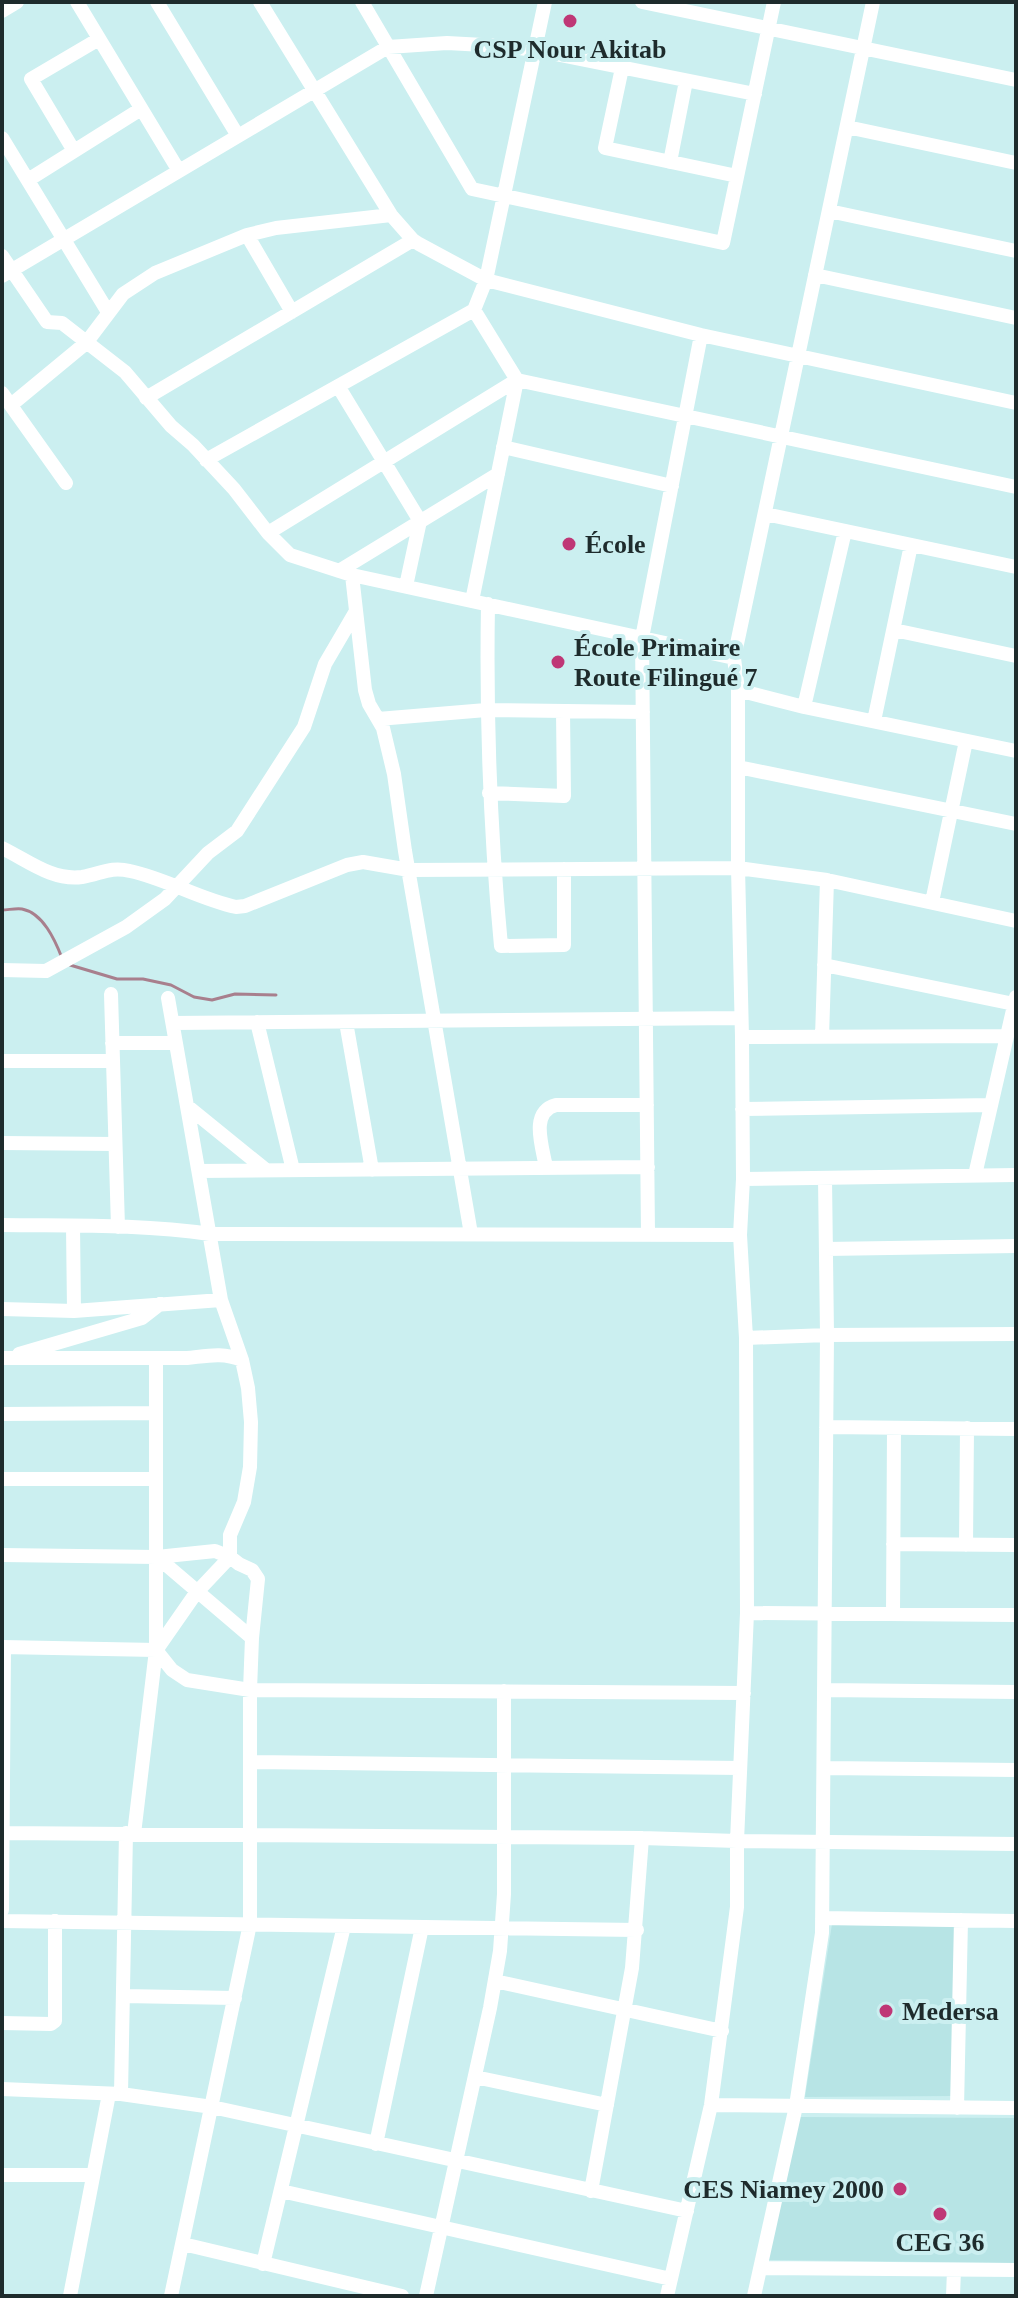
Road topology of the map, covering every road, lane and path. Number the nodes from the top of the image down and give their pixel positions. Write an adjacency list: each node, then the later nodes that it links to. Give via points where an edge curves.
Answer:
1 (17, 2): 10 (street)
2 (77, 2): 12 (street)
3 (157, 2): 23 (street)
4 (260, 2): 19 (street)
5 (362, 2): 13 (street)
6 (545, 2): 15 (street)
7 (642, 2): 11 (street)
8 (774, 2): 11 (street)
9 (873, 2): 14 (street)
10 (2, 11)
11 (769, 29): 14 (street); 20 (street)
12 (99, 39): 21 (street); 25 (street, via 31,79)
13 (388, 47): 15 (street, via 447,43); 19 (street); 31 (street, via 472,189)
14 (863, 48): 17 (street); 22 (street)
15 (535, 50): 16 (street); 31 (street)
16 (622, 68): 18 (street); 26 (street, via 605,148)
17 (1016, 80)
18 (686, 81): 20 (street); 26 (street)
19 (315, 90): 23 (street); 33 (street)
20 (755, 94): 29 (street)
21 (141, 109): 25 (street); 28 (street)
22 (847, 127): 27 (street); 32 (street)
23 (238, 136): 28 (street)
24 (2, 138): 30 (street)
25 (74, 151): 30 (street)
26 (670, 162): 29 (street)
27 (1016, 163)
28 (179, 171): 35 (street)
29 (737, 176): 31 (street, via 723,243)
30 (28, 180): 35 (street)
31 (504, 196): 41 (street)
32 (829, 211): 37 (street); 40 (street)
33 (391, 215): 34 (street); 36 (street)
34 (247, 235): 43 (street, via 155,273 123,294); 44 (street)
35 (64, 239): 39 (street); 43 (street)
36 (413, 240): 41 (street); 44 (street)
37 (1016, 251)
38 (2, 256): 39 (street)
39 (7, 273): 47 (street, via 47,322 62,323)
40 (815, 275): 45 (street); 48 (street)
41 (486, 280): 42 (street); 46 (street)
42 (474, 310): 49 (street); 50 (street)
43 (108, 312): 47 (street)
44 (292, 312): 51 (street)
45 (1016, 318)
46 (701, 335): 48 (street); 54 (street)
47 (86, 343): 51 (street, via 125,372); 52 (street)
48 (798, 356): 53 (street); 55 (street)
49 (517, 380): 54 (street); 56 (street); 58 (street)
50 (338, 386): 57 (street); 58 (street)
51 (146, 398): 57 (street)
52 (6, 399): 60 (street)
53 (1016, 403)
54 (685, 416): 55 (street); 61 (street)
55 (781, 437): 62 (street); 63 (street)
56 (503, 447): 59 (street); 61 (street)
57 (206, 460): 66 (street)
58 (384, 461): 64 (street); 66 (street)
59 (498, 474): 64 (street); 71 (street)
60 (66, 483)
61 (672, 486): 75 (street)
62 (1016, 487)
63 (765, 514): 65 (street); 77 (street)
64 (420, 521): 69 (street); 70 (street)
65 (845, 531): 67 (street); 79 (street)
66 (268, 533): 69 (street, via 290,555)
67 (911, 545): 68 (street); 74 (street)
68 (1016, 567)
69 (346, 573): 70 (street); 73 (street)
70 (406, 586): 71 (street)
71 (472, 601): 72 (street)
72 (488, 604): 75 (street); 80 (street)
73 (356, 611): 83 (street, via 365,690); 98 (street, via 325,664 304,727 272,778 237,831)
74 (894, 630): 76 (street); 84 (street)
75 (642, 638): 77 (street); 82 (street)
76 (1016, 656)
77 (734, 658): 78 (street)
78 (738, 690): 79 (street); 87 (street)
79 (804, 707): 84 (street)
80 (486, 710): 81 (street); 83 (street); 88 (street)
81 (563, 711): 82 (street); 88 (street, via 564,796)
82 (643, 712): 95 (street)
83 (378, 719): 96 (street, via 394,774)
84 (874, 721): 85 (street)
85 (966, 741): 86 (street); 89 (street)
86 (1016, 751)
87 (738, 767): 89 (street); 92 (street)
88 (489, 793): 93 (street)
89 (951, 811): 90 (street); 99 (street)
90 (1016, 824)
91 (2, 848): 98 (street, via 52,874 82,877 121,869)
92 (738, 868): 95 (street); 97 (street); 106 (street)
93 (494, 869): 94 (street); 94 (street, via 501,946 564,945); 96 (street)
94 (564, 869): 95 (street)
95 (644, 869): 107 (street)
96 (409, 870): 98 (street, via 356,863 236,907); 108 (street)
97 (827, 880): 99 (street); 101 (street)
98 (176, 887): 102 (street, via 126,927 46,971)
99 (932, 902): 100 (street)
100 (1016, 921)
101 (824, 965): 105 (street); 114 (street)
102 (2, 970)
103 (111, 994): 115 (street)
104 (168, 998): 111 (street)
105 (1015, 1000): 112 (street)
106 (740, 1018): 107 (street); 113 (street)
107 (646, 1019): 108 (street); 119 (street)
108 (435, 1020): 110 (street); 130 (street)
109 (257, 1022): 110 (street); 111 (street); 128 (street)
110 (346, 1022): 129 (street)
111 (173, 1023): 116 (street)
112 (1007, 1036): 114 (street); 120 (street)
113 (742, 1037): 114 (street); 122 (street)
114 (822, 1037)
115 (112, 1043): 116 (street); 118 (street)
116 (176, 1043): 121 (street)
117 (2, 1061): 118 (street)
118 (112, 1061): 124 (street)
119 (647, 1105): 125 (street); 126 (street, via 549,1107 540,1120)
120 (991, 1105): 122 (street); 132 (street)
121 (187, 1106): 127 (street); 131 (street)
122 (742, 1109): 135 (street)
123 (2, 1143): 124 (street)
124 (115, 1144): 138 (street)
125 (648, 1167): 126 (street); 141 (street)
126 (546, 1168): 130 (street)
127 (266, 1170): 128 (street); 131 (street)
128 (293, 1170): 129 (street)
129 (372, 1170): 130 (street)
130 (460, 1170): 140 (street)
131 (199, 1171): 139 (street)
132 (975, 1175): 133 (street); 134 (street)
133 (1016, 1175)
134 (825, 1178): 135 (street); 144 (street)
135 (743, 1179): 142 (street)
136 (2, 1225): 137 (street)
137 (73, 1226): 138 (street); 148 (street)
138 (118, 1227): 139 (street)
139 (210, 1234): 140 (street); 145 (street)
140 (471, 1234): 141 (street)
141 (648, 1234): 142 (street)
142 (740, 1235): 151 (street)
143 (1016, 1246): 144 (street)
144 (826, 1249): 150 (street)
145 (221, 1300): 146 (street); 154 (street)
146 (160, 1304): 148 (street); 152 (street, via 142,1318)
147 (2, 1309): 148 (street)
148 (74, 1311)
149 (1016, 1334): 150 (street)
150 (827, 1335): 151 (street); 157 (street)
151 (746, 1338): 170 (street)
152 (2, 1358): 153 (street)
153 (156, 1359): 154 (street, via 227,1354); 155 (street)
154 (242, 1360): 168 (street, via 251,1422 250,1467 244,1502 230,1535)
155 (156, 1413): 156 (street); 162 (street)
156 (2, 1414)
157 (826, 1427): 158 (street); 171 (street)
158 (894, 1428): 159 (street); 163 (street)
159 (967, 1428): 160 (street); 164 (street)
160 (1016, 1429)
161 (2, 1479): 162 (street)
162 (156, 1479): 167 (street)
163 (893, 1544): 164 (street); 172 (street)
164 (966, 1545): 165 (street)
165 (1016, 1545)
166 (2, 1555): 167 (street)
167 (157, 1557): 168 (street, via 215,1551); 169 (street); 176 (street)
168 (230, 1557): 169 (street); 174 (street, via 258,1579)
169 (196, 1593): 174 (street); 176 (street)
170 (747, 1613): 171 (street); 181 (street)
171 (825, 1613): 172 (street); 178 (street)
172 (893, 1614): 173 (street)
173 (1016, 1615)
174 (252, 1638): 177 (street)
175 (3, 1647): 176 (street); 187 (street)
176 (156, 1650): 177 (street, via 187,1680); 188 (street)
177 (250, 1690): 179 (street); 182 (street)
178 (824, 1690): 180 (street); 185 (street)
179 (504, 1691): 181 (street); 183 (street)
180 (1016, 1692)
181 (744, 1693): 184 (street)
182 (250, 1762): 183 (street); 189 (street)
183 (504, 1764): 184 (street); 190 (street)
184 (740, 1768): 192 (street)
185 (824, 1768): 186 (street); 193 (street)
186 (1016, 1770)
187 (2, 1833): 188 (street); 195 (street)
188 (130, 1834): 189 (street); 201 (street)
189 (250, 1835): 190 (street); 202 (street)
190 (504, 1837): 191 (street); 205 (street)
191 (642, 1838): 192 (street); 206 (street)
192 (737, 1841): 193 (street); 212 (street, via 737,1907)
193 (823, 1842): 194 (street); 196 (street)
194 (1016, 1844)
195 (2, 1910)
196 (822, 1918): 197 (street); 218 (street)
197 (961, 1920): 200 (street); 220 (street)
198 (2, 1921): 199 (street)
199 (55, 1921): 201 (street); 211 (street, via 55,2021)
200 (1016, 1921)
201 (124, 1923): 202 (street); 208 (street)
202 (250, 1924): 203 (street); 209 (street)
203 (344, 1926): 204 (street); 222 (street)
204 (422, 1927): 205 (street); 223 (street)
205 (502, 1928): 206 (street); 207 (street)
206 (637, 1930): 210 (street)
207 (495, 1981): 210 (street); 213 (street)
208 (123, 1996): 209 (street); 215 (street)
209 (235, 1998): 219 (street)
210 (625, 2009): 212 (street); 216 (street)
211 (2, 2023)
212 (722, 2031): 217 (street)
213 (475, 2077): 216 (street); 224 (street)
214 (2, 2089): 215 (street)
215 (115, 2094): 219 (street); 226 (street)
216 (607, 2105): 228 (street)
217 (711, 2105): 218 (street); 229 (street)
218 (796, 2106): 220 (street); 233 (street)
219 (212, 2107): 222 (street); 231 (street)
220 (957, 2108): 221 (street)
221 (1016, 2108)
222 (296, 2127): 223 (street); 227 (street)
223 (376, 2144): 224 (street)
224 (455, 2162): 228 (street); 230 (street)
225 (2, 2175): 226 (street)
226 (93, 2175): 237 (street)
227 (281, 2191): 230 (street); 232 (street)
228 (591, 2191): 229 (street)
229 (687, 2211): 236 (street)
230 (441, 2227): 236 (street); 240 (street)
231 (183, 2244): 232 (street); 238 (street)
232 (263, 2264): 239 (street)
233 (760, 2268): 234 (street); 242 (street)
234 (954, 2270): 235 (street); 243 (street)
235 (1016, 2270)
236 (671, 2279): 241 (street)
237 (70, 2296)
238 (171, 2296)
239 (402, 2296)
240 (426, 2296)
241 (667, 2296)
242 (754, 2296)
243 (953, 2296)

